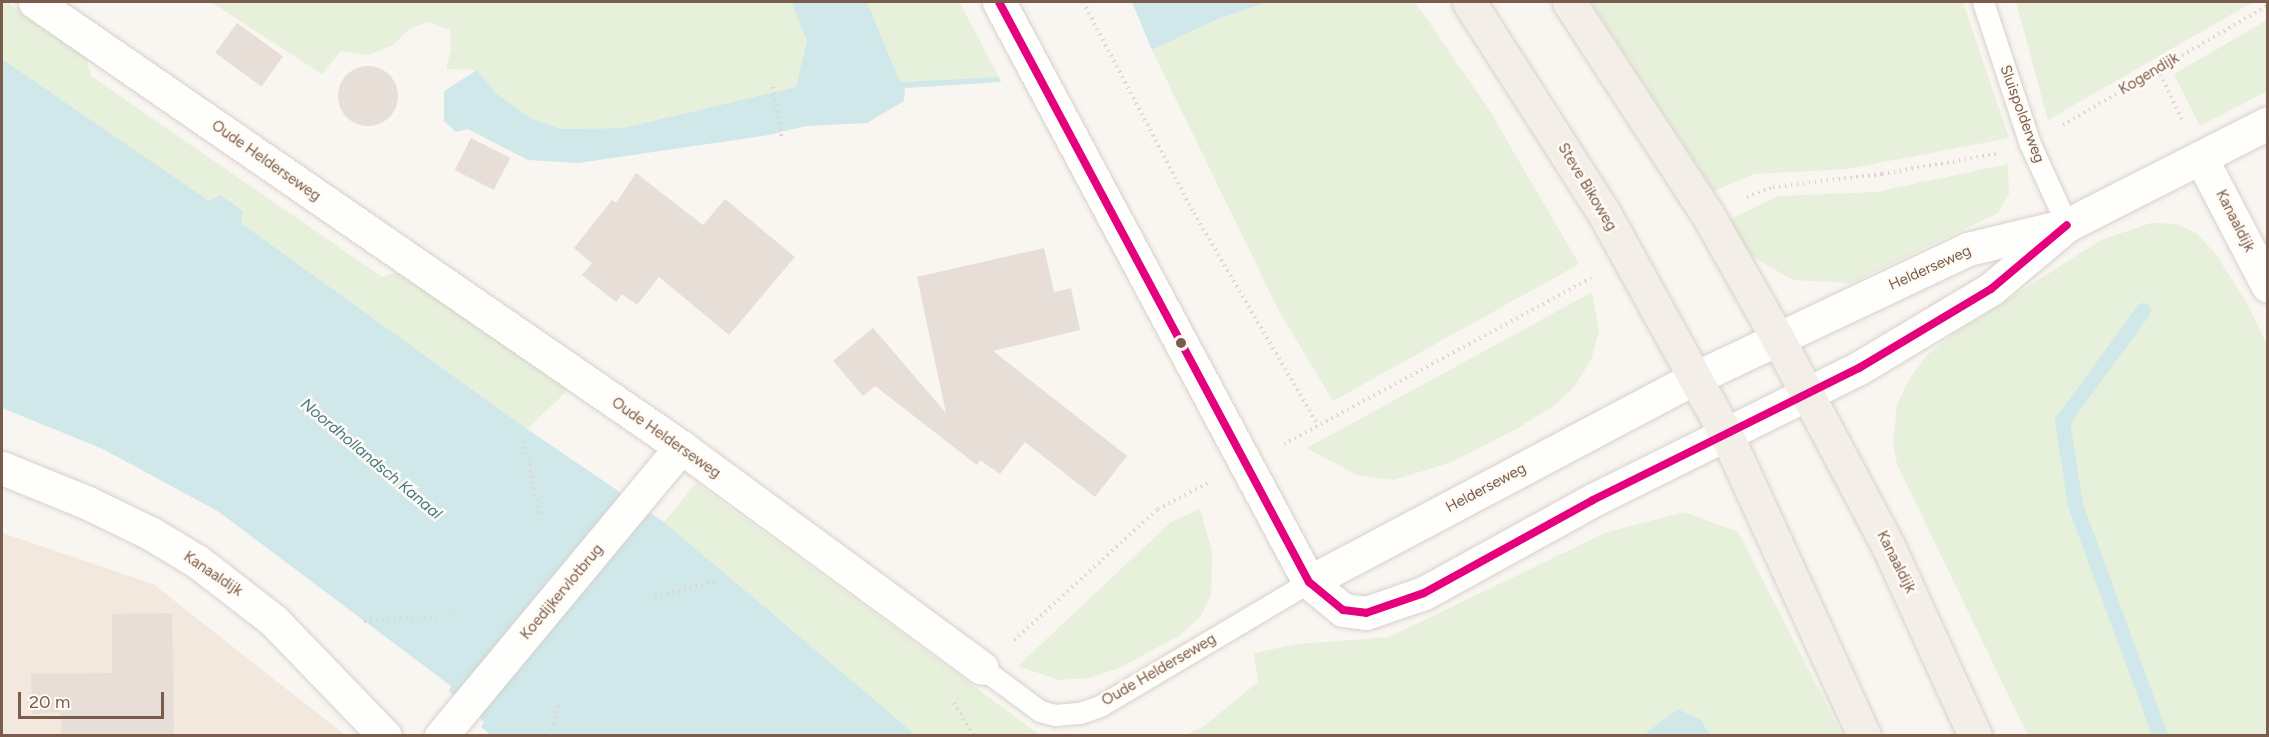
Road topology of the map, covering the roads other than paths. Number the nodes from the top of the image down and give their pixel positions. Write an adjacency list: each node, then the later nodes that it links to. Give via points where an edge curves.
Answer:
1 (35, 2): 14 (street, Oude Helderseweg)
2 (999, 2): 16 (street)
3 (1469, 2): 11 (main road, Steve Bikoweg, via 1629,258)
4 (1569, 2): 10 (main road, via 1708,215)
5 (1983, 2): 8 (lane, Sluispolderweg, via 2030,144)
6 (2268, 123): 7 (street)
7 (2200, 158): 8 (street); 9 (street, Kanaaldijk)
8 (2067, 225): 10 (street, Helderseweg, via 1968,249); 12 (street, via 1991,289 1858,368)
9 (2268, 286)
10 (1778, 339): 11 (street); 12 (main road)
11 (1695, 378): 13 (main road, Steve Bikoweg); 16 (street, Helderseweg)
12 (1807, 393): 13 (street); 21 (main road, Kanaaldijk, via 1919,608)
13 (1726, 434): 16 (street, via 1593,500 1424,593 1384,609 1366,613 1342,610); 20 (main road)
14 (681, 447): 17 (street, Oude Helderseweg); 18 (street, Koedijkervlotbrug)
15 (2, 468): 19 (street, Kanaaldijk, via 98,508 198,562 273,620)
16 (1309, 582): 17 (lane, Oude Helderseweg, via 1100,706 1080,713 1055,715 1040,711)
17 (982, 668)
18 (445, 732)
19 (385, 735)
20 (1864, 735)
21 (1975, 735)

